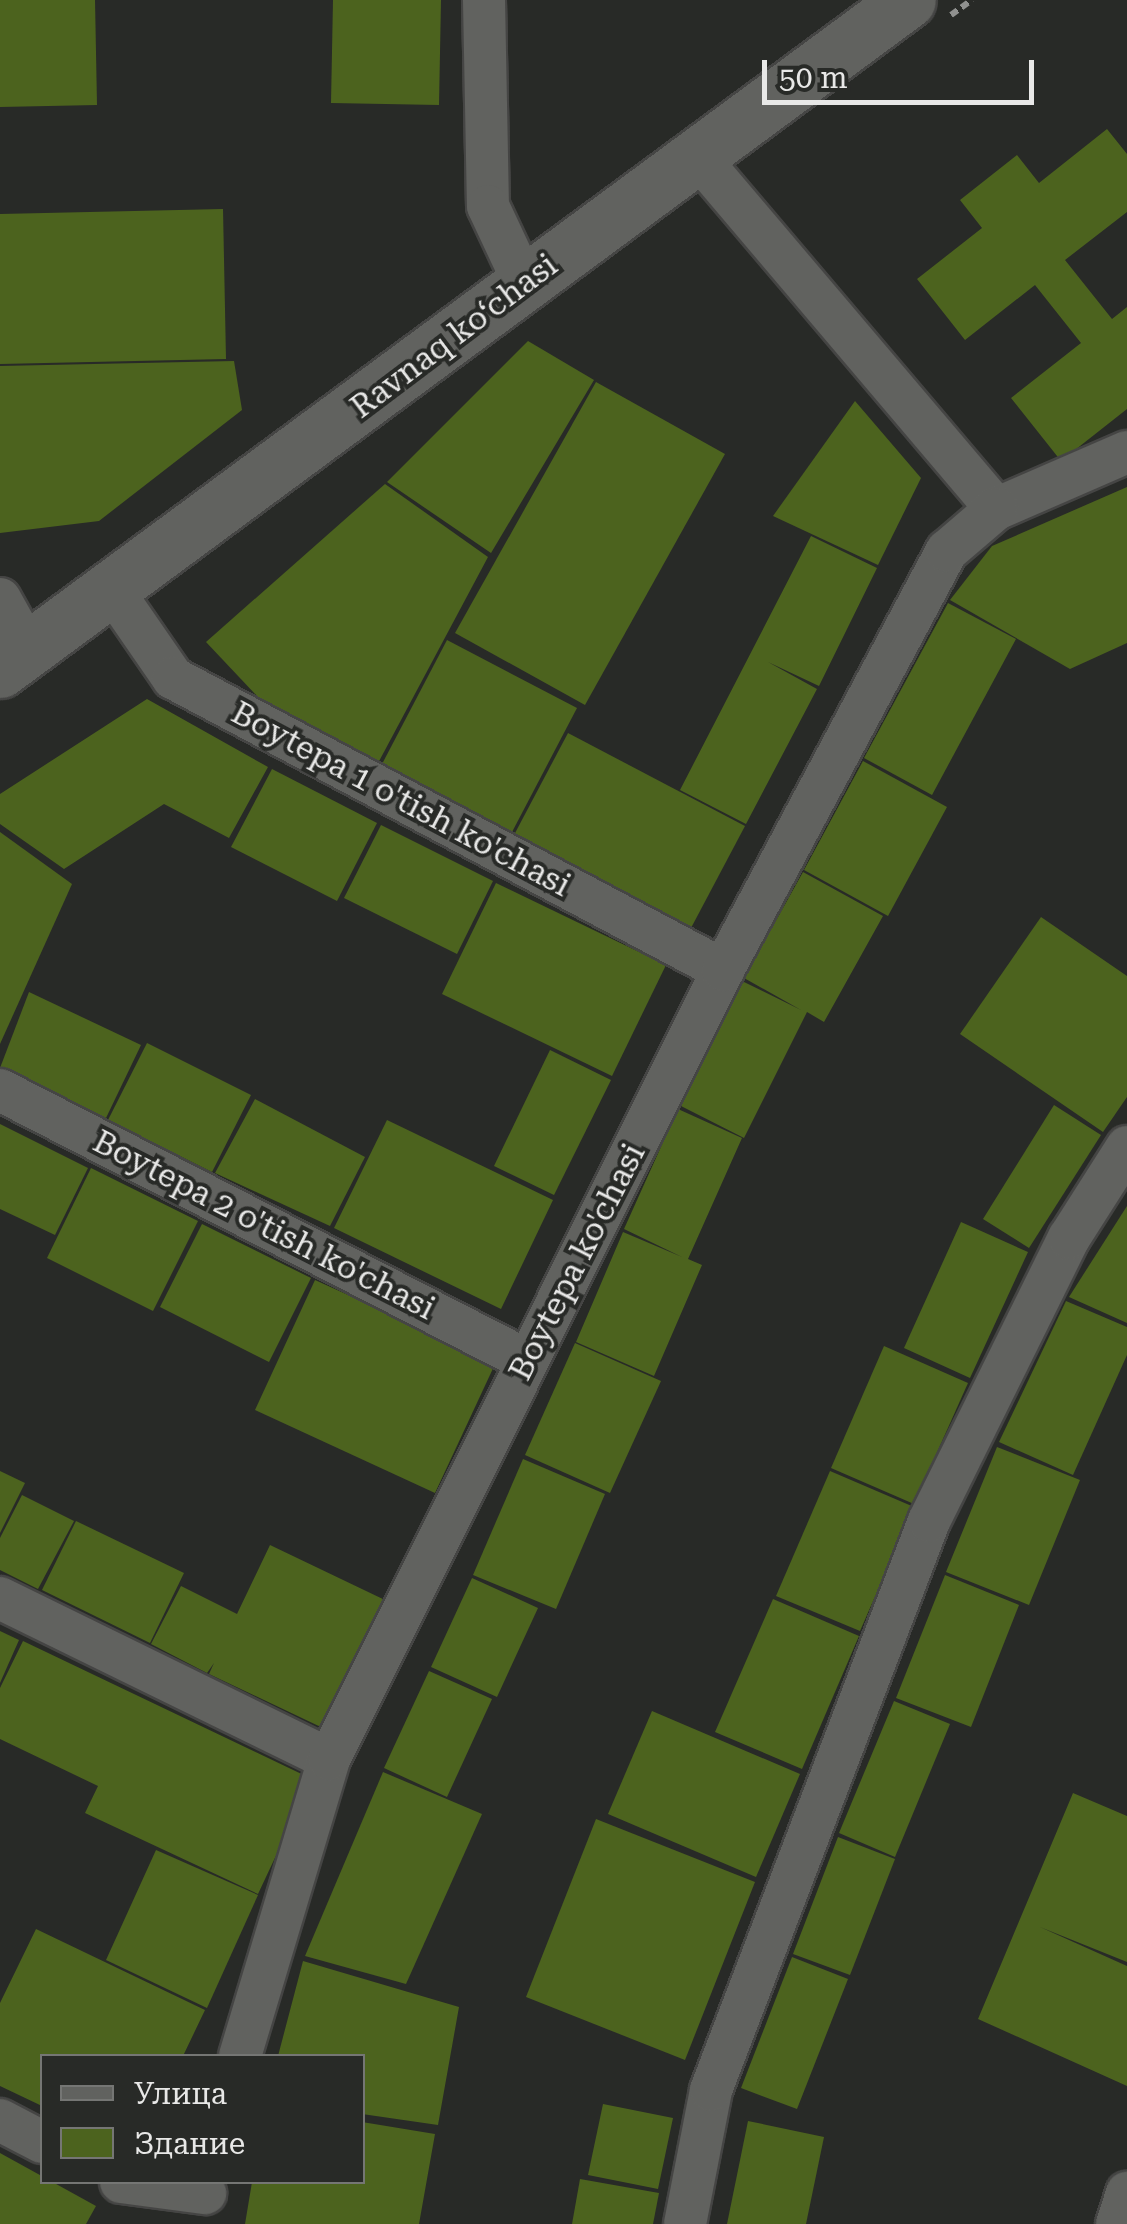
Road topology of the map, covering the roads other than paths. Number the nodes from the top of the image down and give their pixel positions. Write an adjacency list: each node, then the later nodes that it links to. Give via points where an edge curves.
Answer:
1 (484, 0): 4 (street, via 488,206)
2 (908, 0): 3 (street, Ravnaq ko‘chasi)
3 (698, 157): 4 (street, Ravnaq ko‘chasi); 6 (street)
4 (524, 282): 7 (street, Ravnaq ko‘chasi)
5 (1127, 452): 6 (street, Boytepa ko'chasi)
6 (996, 509): 10 (street, Boytepa ko'chasi, via 947,551)
7 (113, 591): 9 (street, Ravnaq ko‘chasi); 10 (street, Boytepa 1 o'tish ko'chasi, via 174,678)
8 (0, 600): 9 (street)
9 (15, 660)
10 (723, 970): 13 (street, Boytepa ko'chasi)
11 (0, 1090): 13 (street, Boytepa 2 o'tish ko'chasi)
12 (1127, 1147): 22 (street, via 1068,1238 929,1521 711,2090)
13 (528, 1361): 15 (street, Boytepa ko'chasi)
14 (0, 1598): 15 (street)
15 (329, 1759): 16 (street, Boytepa ko'chasi)
16 (241, 2054)
17 (0, 2120): 18 (street)
18 (40, 2141)
19 (131, 2184): 21 (street)
20 (1127, 2194): 23 (street)
21 (205, 2200)
22 (686, 2224)
23 (1117, 2224)

